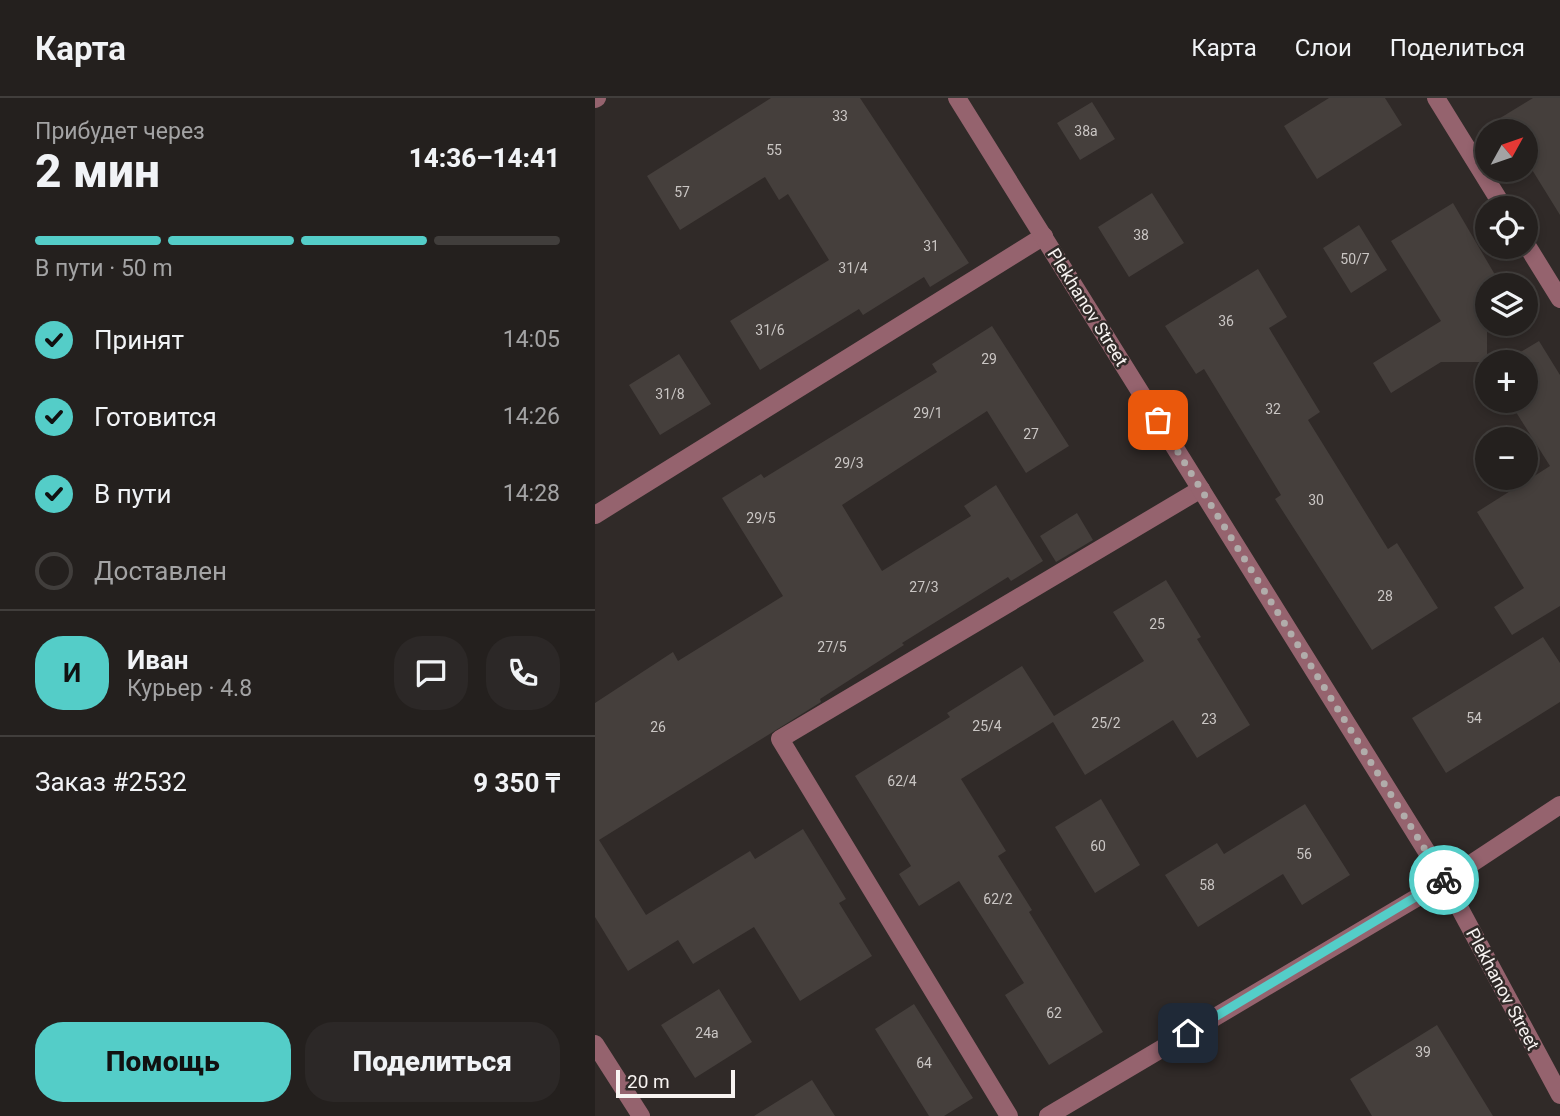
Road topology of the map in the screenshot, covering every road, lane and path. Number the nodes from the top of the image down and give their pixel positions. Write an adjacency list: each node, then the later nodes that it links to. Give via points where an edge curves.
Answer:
1 (957, 98): 4 (street, Plekhanov Street)
2 (1436, 98): 3 (street)
3 (1497, 196)
4 (1044, 236): 7 (street, Plekhanov Street); 8 (street)
5 (1535, 259): 6 (street)
6 (1560, 299)
7 (1201, 489): 10 (street, Plekhanov Street); 14 (street, via 781,739)
8 (595, 516)
9 (1560, 805): 10 (street)
10 (1445, 881): 12 (street, Plekhanov Street); 15 (street)
11 (595, 1044): 13 (street)
12 (1560, 1095)
13 (641, 1116)
14 (1009, 1116)
15 (1048, 1116)

